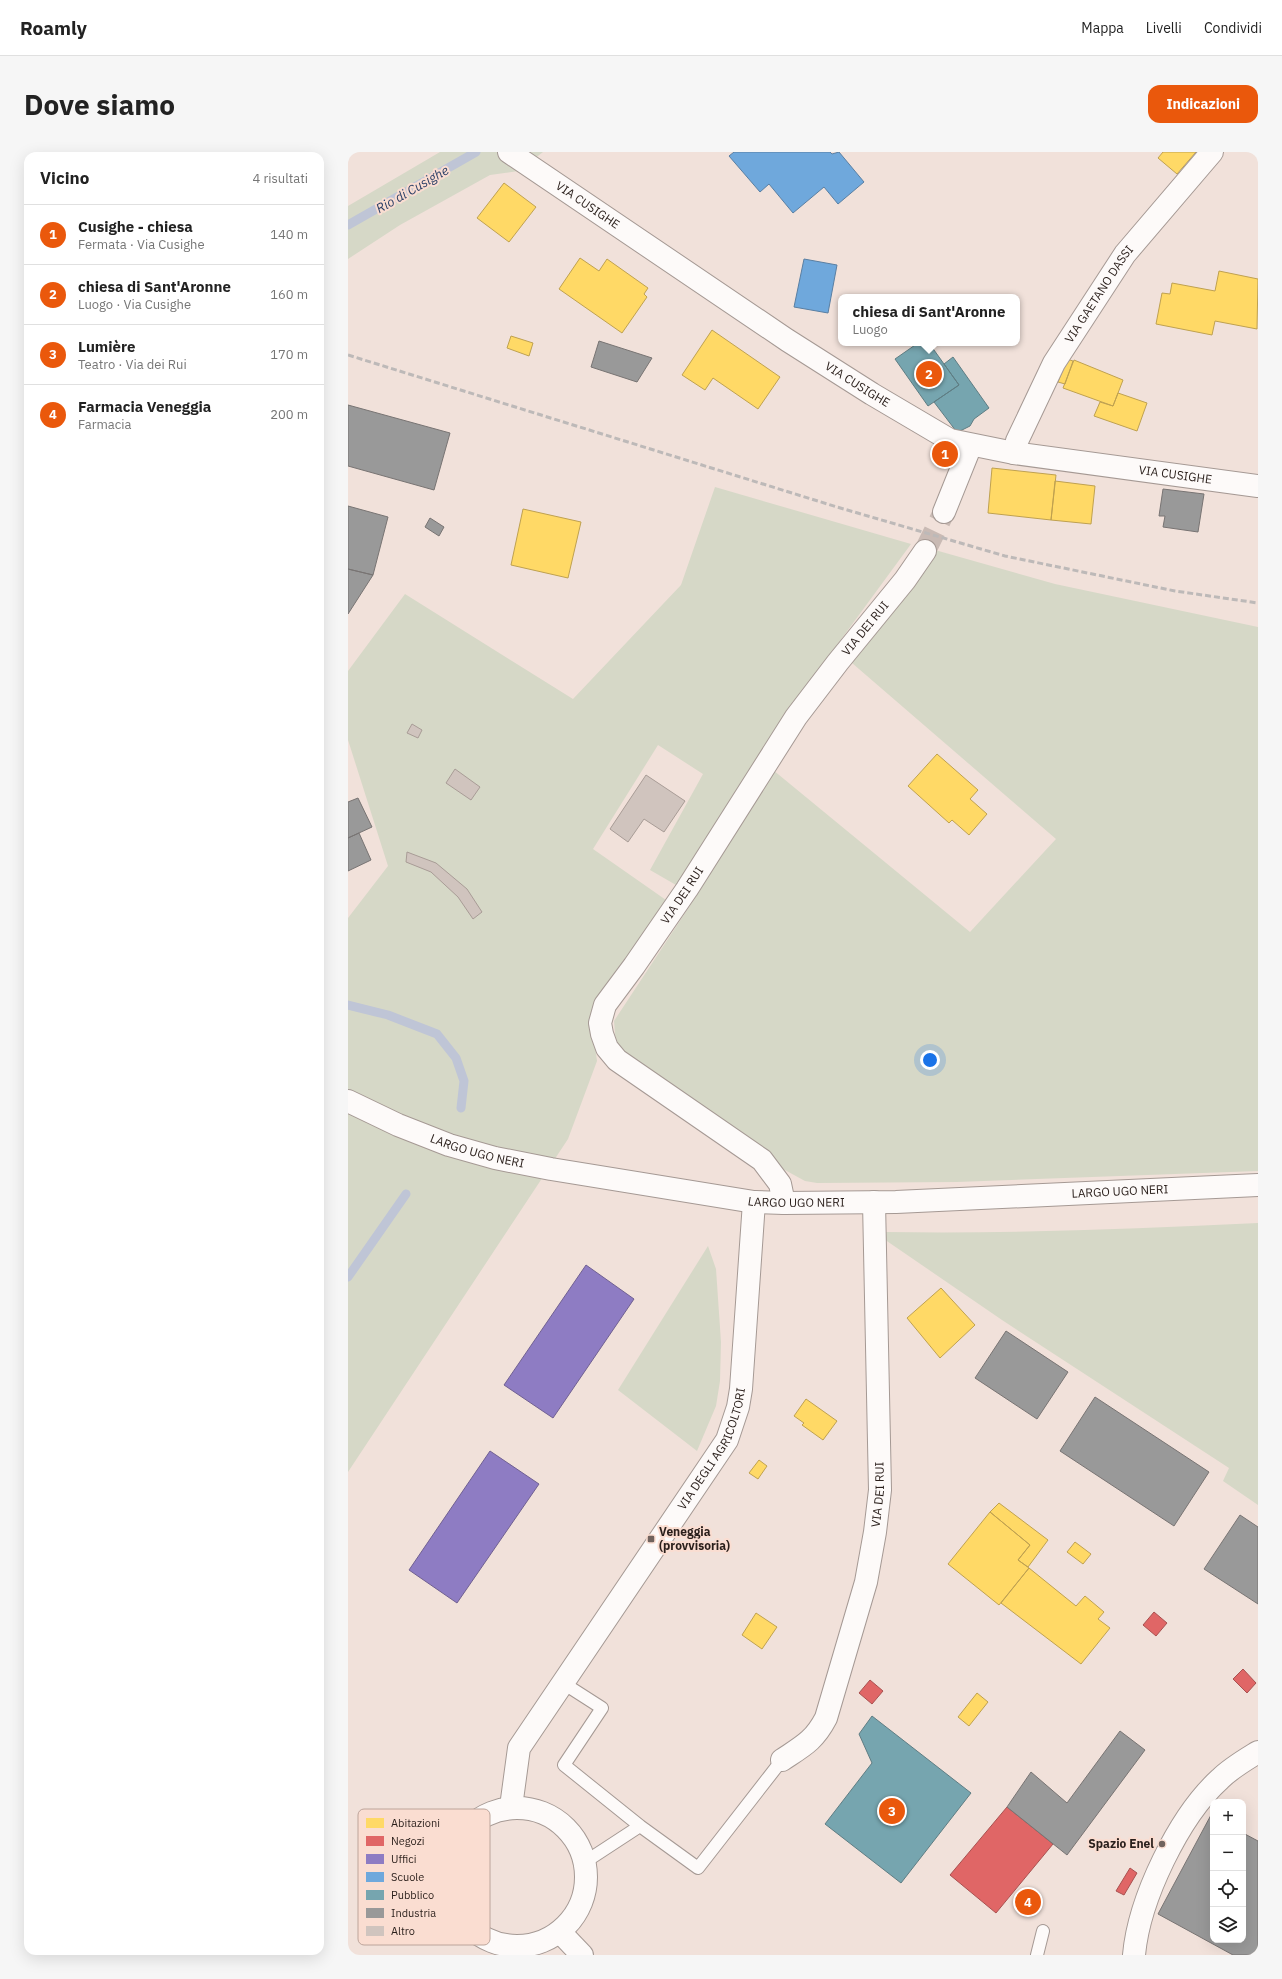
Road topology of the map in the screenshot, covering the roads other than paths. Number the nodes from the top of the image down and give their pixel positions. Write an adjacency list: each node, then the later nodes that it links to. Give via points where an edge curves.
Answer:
1 (1212, 152): 4 (street, VIA GAETANO DASSI, via 1138,238 1108,280 1054,363 1017,440)
2 (515, 156): 3 (street, VIA CUSIGHE, via 677,267 872,394 950,440)
3 (971, 445): 4 (street, VIA CUSIGHE); 6 (street)
4 (1014, 453): 5 (street, VIA CUSIGHE)
5 (1258, 486)
6 (944, 512)
7 (925, 551): 12 (street, VIA DEI RUI, via 905,580 796,716 687,889 605,1005 600,1023 607,1048 617,1060 762,1160 780,1184)
8 (348, 1101): 10 (street, LARGO UGO NERI, via 448,1145 495,1158)
9 (1258, 1185): 11 (street, LARGO UGO NERI)
10 (754, 1202): 12 (street, LARGO UGO NERI); 13 (street, VIA DEGLI AGRICOLTORI, via 741,1389 727,1440)
11 (874, 1202): 12 (street, LARGO UGO NERI); 15 (street, VIA DEI RUI, via 880,1490 875,1532 866,1582 826,1718 812,1739)
12 (784, 1203)
13 (563, 1683): 16 (street, VIA DEGLI AGRICOLTORI, via 519,1748); 18 (lane, via 602,1708 564,1764)
14 (1258, 1752): 25 (street, via 1220,1778 1187,1818 1151,1886 1136,1937)
15 (782, 1760): 18 (lane, via 698,1868)
16 (511, 1807): 17 (street); 19 (street, via 531,1809 550,1815 570,1832 578,1843)
17 (490, 1812)
18 (640, 1826): 19 (lane)
19 (585, 1862): 21 (street, via 587,1882 583,1901 574,1918)
20 (1043, 1931): 24 (lane)
21 (560, 1932): 22 (street, via 541,1943 519,1948); 23 (street)
22 (490, 1941)
23 (582, 1955)
24 (1037, 1955)
25 (1134, 1955)

